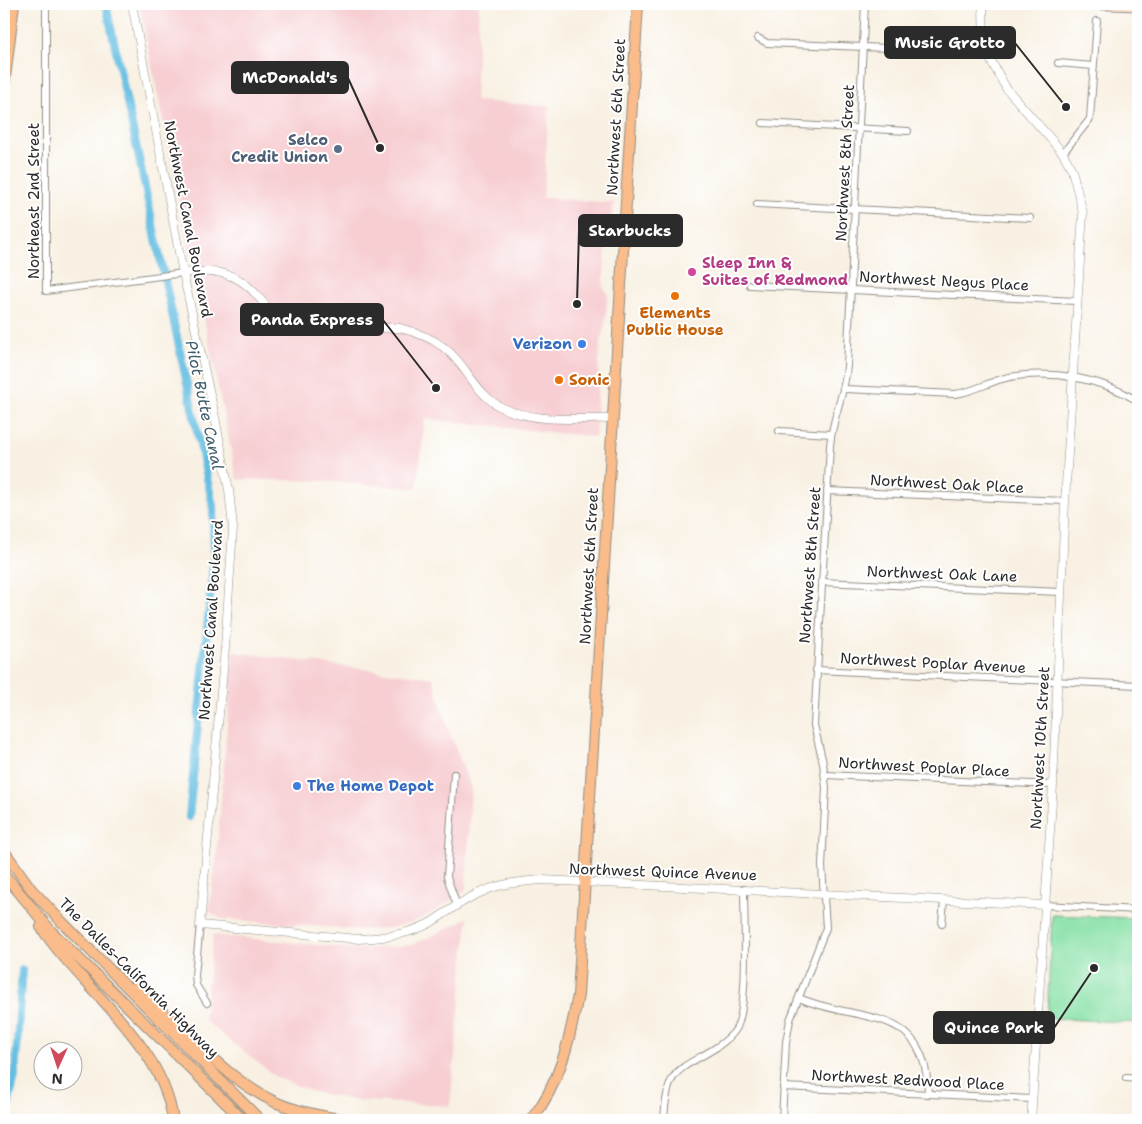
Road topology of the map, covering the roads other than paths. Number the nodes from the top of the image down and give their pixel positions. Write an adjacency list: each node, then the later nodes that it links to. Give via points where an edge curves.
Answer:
1 (14, 4): 16 (main road)
2 (46, 4): 24 (street, Northeast 2nd Street, via 46,291)
3 (132, 4): 24 (street, Northwest Canal Boulevard)
4 (638, 4): 31 (main road, Northwest 6th Street)
5 (865, 4): 12 (street, Northwest 8th Street)
6 (983, 4): 20 (street, Northwest 10th Street, via 984,48 1006,88)
7 (1085, 4): 8 (main road)
8 (1118, 5): 9 (main road)
9 (1138, 6)
10 (1097, 21): 15 (street)
11 (758, 38): 12 (street, via 767,43)
12 (863, 47): 13 (street); 18 (street, Northwest 8th Street)
13 (912, 49)
14 (1058, 63): 15 (street)
15 (1094, 66): 20 (street, via 1090,119)
16 (4, 86)
17 (763, 123): 18 (street)
18 (859, 128): 19 (street); 22 (street, Northwest 8th Street)
19 (908, 131)
20 (1063, 153): 27 (street, Northwest 10th Street, via 1072,170 1083,213)
21 (757, 204): 22 (street)
22 (855, 210): 23 (street); 26 (street, Northwest 8th Street)
23 (1030, 218)
24 (180, 273): 31 (street, via 220,271 237,277 268,309 301,323 400,328 416,332 443,347 480,390 503,408 534,416); 55 (street, Northwest Canal Boulevard, via 214,412 233,528 225,657)
25 (750, 285): 26 (street, Northwest Negus Place)
26 (851, 289): 27 (street, Northwest Negus Place); 29 (street, Northwest 8th Street)
27 (1076, 301): 28 (street, Northwest 10th Street)
28 (1072, 377): 29 (street, via 1029,375 1008,378 955,394); 30 (street, via 1102,383); 35 (street, Northwest 10th Street)
29 (845, 389): 33 (street, Northwest 8th Street)
30 (1138, 401)
31 (613, 419): 46 (main road, Northwest 6th Street)
32 (779, 431): 33 (street)
33 (831, 434): 34 (street, Northwest 8th Street)
34 (828, 491): 35 (street, Northwest Oak Place); 36 (street, Northwest 8th Street)
35 (1065, 501): 37 (street, Northwest 10th Street)
36 (821, 582): 37 (street, Northwest Oak Lane); 38 (street, Northwest 8th Street)
37 (1061, 592): 39 (street, Northwest 10th Street)
38 (816, 670): 39 (street, Northwest Poplar Avenue); 42 (street, Northwest 8th Street, via 814,725)
39 (1058, 681): 40 (street, Northwest Poplar Avenue); 43 (street, Northwest 10th Street)
40 (1138, 684)
41 (454, 774): 52 (street, via 447,876)
42 (824, 775): 43 (street, Northwest Poplar Place); 48 (street, Northwest 8th Street, via 826,802 822,866)
43 (1053, 786): 51 (street, Northwest 10th Street)
44 (4, 851): 56 (main road, The Dalles-California Highway, via 31,888)
45 (4, 874): 49 (main road, The Dalles-California Highway)
46 (585, 883): 47 (street, Northwest Quince Avenue); 52 (street, Northwest Quince Avenue, via 542,880 512,883 482,892); 68 (main road, Northwest 6th Street, via 578,995 571,1032 550,1092)
47 (744, 889): 48 (street, Northwest Quince Avenue); 69 (street, via 744,977 741,1013 736,1029 726,1041 690,1060 677,1071 665,1099)
48 (825, 893): 50 (street, Northwest Quince Avenue); 57 (street, Northwest 8th Street, via 825,933)
49 (20, 895): 64 (main road, via 46,934 146,1053 164,1086); 65 (main road, The Dalles-California Highway, via 51,931)
50 (944, 900): 51 (street, Northwest Quince Avenue); 54 (street)
51 (1044, 905): 53 (street, Northwest Quince Avenue); 63 (street, Northwest 10th Street)
52 (457, 906): 55 (street, Northwest Quince Avenue, via 428,924 379,938)
53 (1138, 910)
54 (942, 924)
55 (200, 925): 58 (street, Northwest Canal Boulevard, via 195,975 196,986)
56 (88, 950): 66 (main road, The Dalles-California Highway); 67 (main road, via 251,1088 298,1110)
57 (799, 998): 61 (street, Northwest 8th Street, via 788,1031); 62 (street, via 812,1004 872,1015 910,1036 922,1054 928,1072)
58 (207, 1003)
59 (1126, 1078): 60 (street)
60 (1138, 1079)
61 (783, 1087): 62 (street, Northwest Redwood Place); 70 (street, Northwest 8th Street)
62 (928, 1094): 63 (street, Northwest Redwood Place)
63 (1032, 1099): 71 (street, Northwest 10th Street)
64 (173, 1120)
65 (243, 1120)
66 (260, 1120)
67 (349, 1120)
68 (531, 1120)
69 (664, 1120)
70 (782, 1120)
71 (1031, 1120)

